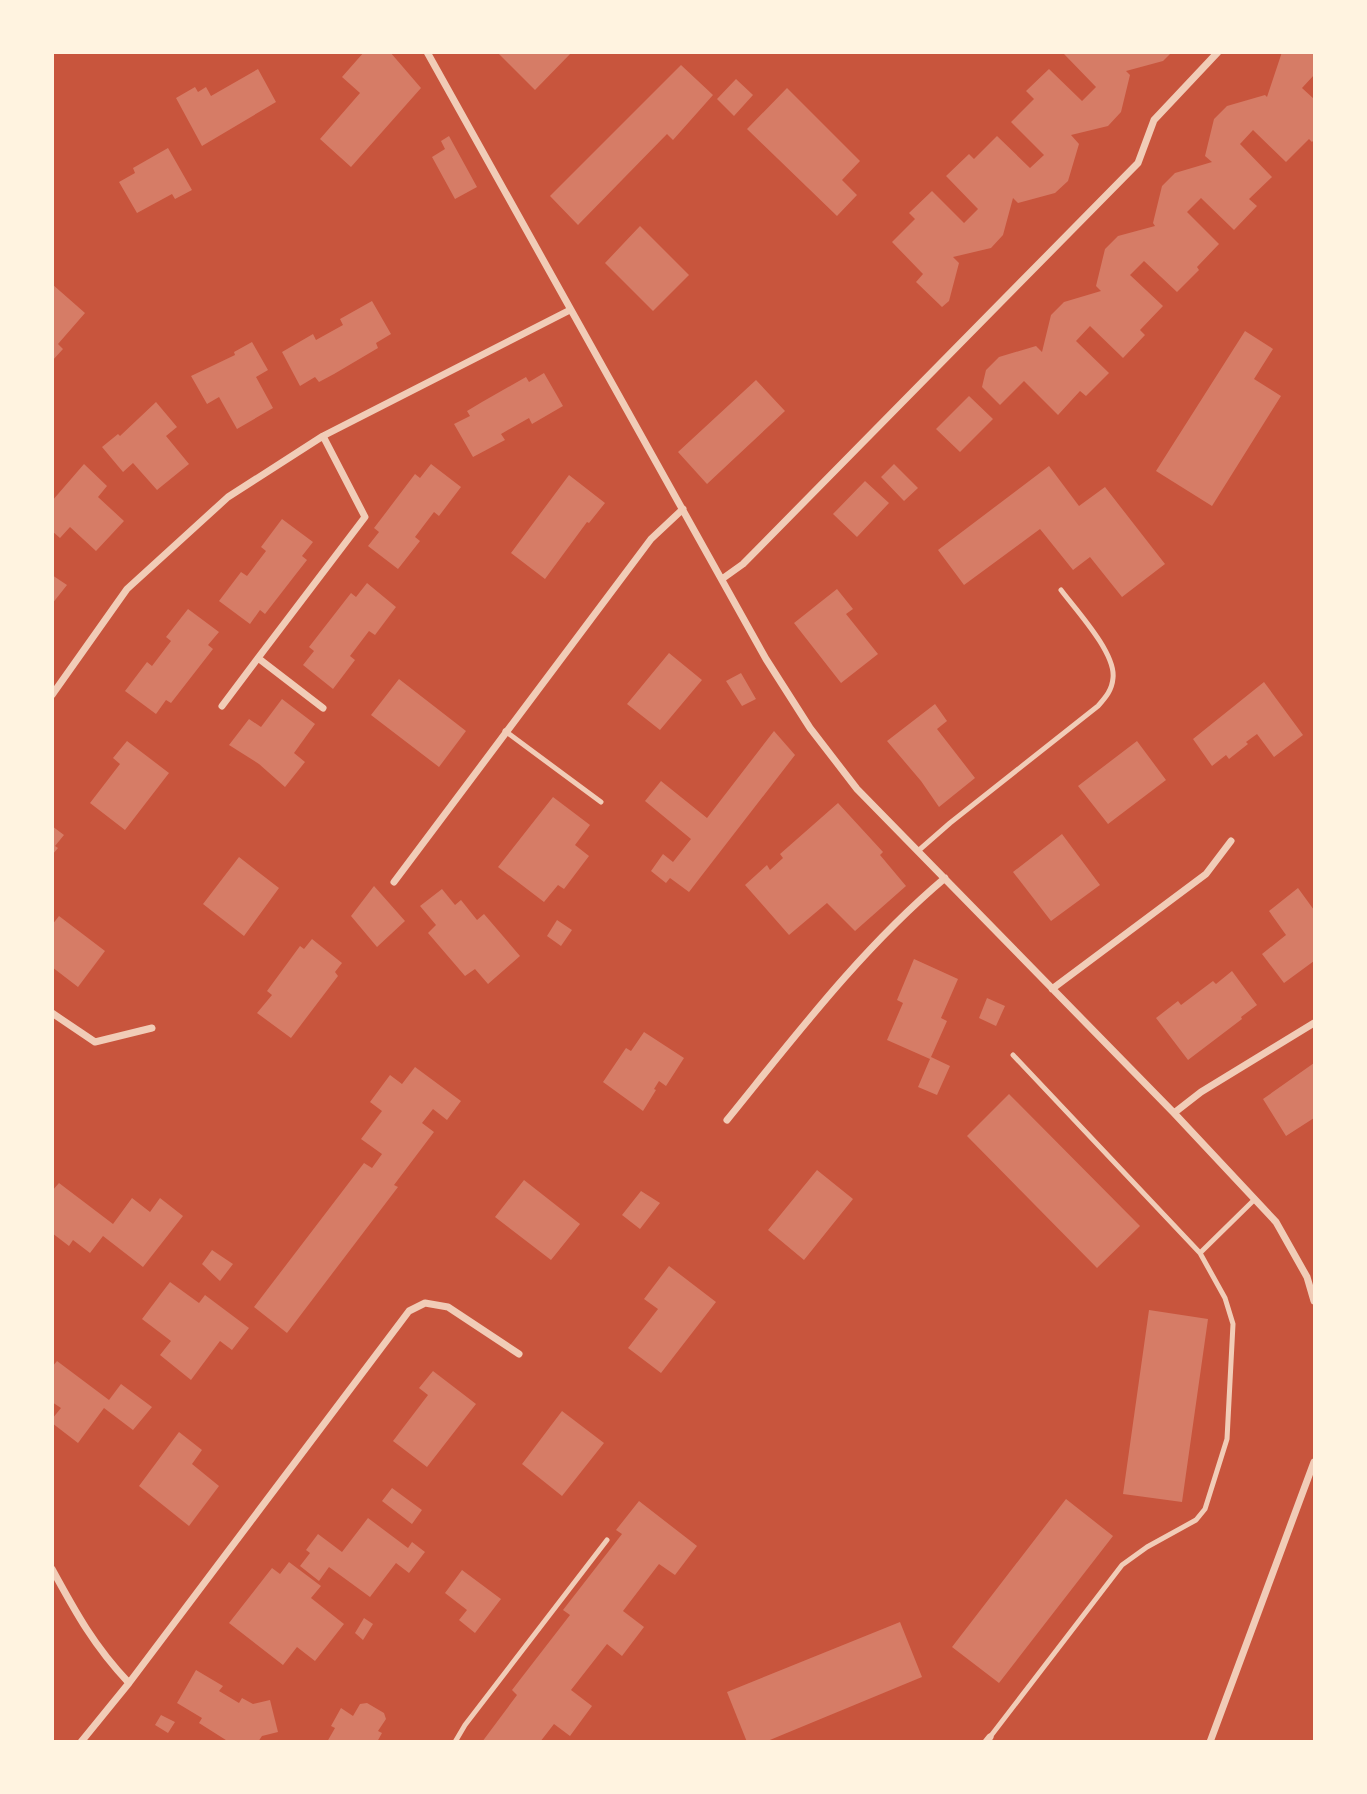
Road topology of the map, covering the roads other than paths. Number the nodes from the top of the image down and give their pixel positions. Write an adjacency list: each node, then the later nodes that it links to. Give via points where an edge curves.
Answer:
1 (427, 52): 3 (street)
2 (1217, 52): 6 (street, via 1154,120 1138,163 743,564)
3 (570, 310): 4 (street); 5 (street)
4 (323, 436): 8 (street, via 365,517); 9 (street, via 228,497 127,589)
5 (683, 509): 6 (street); 12 (street, via 651,540)
6 (722, 579): 15 (street, via 810,727 857,789)
7 (1061, 590): 15 (lane, via 1109,658 1114,675 1110,692)
8 (258, 658): 10 (street); 11 (street)
9 (52, 695)
10 (222, 706)
11 (323, 708)
12 (505, 731): 13 (lane); 17 (street)
13 (601, 802)
14 (1231, 841): 18 (street, via 1206,874)
15 (918, 851): 16 (street)
16 (945, 878): 18 (street); 24 (street, via 846,974)
17 (394, 882)
18 (1052, 989): 23 (street)
19 (52, 1013): 21 (street, via 95,1042)
20 (1314, 1023): 23 (street, via 1201,1092)
21 (152, 1028)
22 (1013, 1055): 26 (lane)
23 (1174, 1114): 25 (street)
24 (727, 1120)
25 (1255, 1199): 26 (lane); 27 (street, via 1276,1222 1307,1277)
26 (1200, 1253): 33 (lane, via 1225,1298 1233,1324 1227,1439 1205,1509 1196,1520 1122,1565)
27 (1314, 1301)
28 (519, 1354): 32 (street, via 448,1307 425,1303 409,1311)
29 (1314, 1462): 36 (street)
30 (607, 1540): 35 (lane)
31 (52, 1569): 32 (street, via 84,1629)
32 (129, 1683): 34 (street)
33 (988, 1739)
34 (81, 1741)
35 (455, 1741)
36 (1210, 1741)

